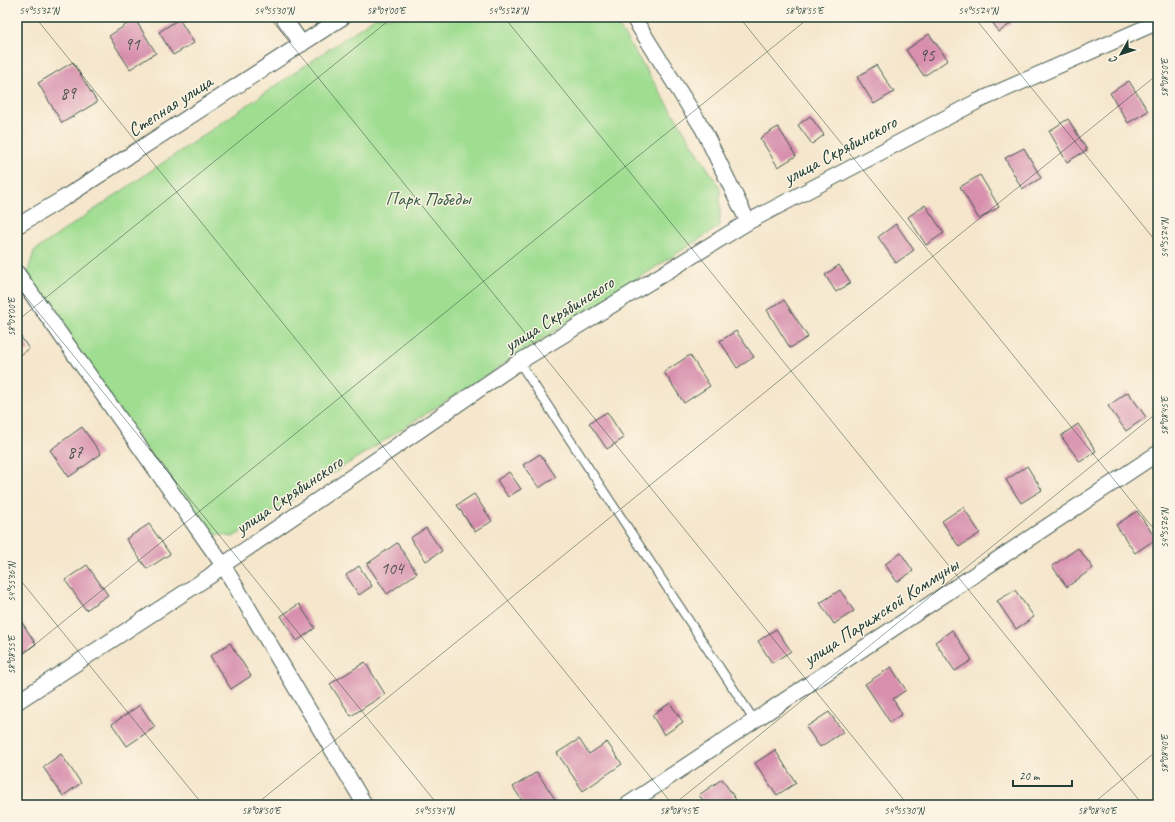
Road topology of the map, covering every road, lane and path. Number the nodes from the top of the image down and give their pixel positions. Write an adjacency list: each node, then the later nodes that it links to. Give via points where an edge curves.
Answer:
1 (283, 17): 5 (street)
2 (343, 17): 5 (street, Степная улица)
3 (632, 17): 6 (street, via 703,129)
4 (1158, 22): 6 (street, улица Скрябинского, via 978,100)
5 (302, 44): 7 (street, Степная улица)
6 (748, 222): 9 (street, улица Скрябинского)
7 (17, 226)
8 (17, 273): 11 (street)
9 (519, 362): 11 (street, улица Скрябинского); 13 (lane)
10 (1158, 453): 13 (street, улица Парижской Коммуны)
11 (223, 565): 12 (street, улица Скрябинского); 14 (street)
12 (17, 702)
13 (754, 720): 15 (street, улица Парижской Коммуны)
14 (365, 805)
15 (627, 805)

